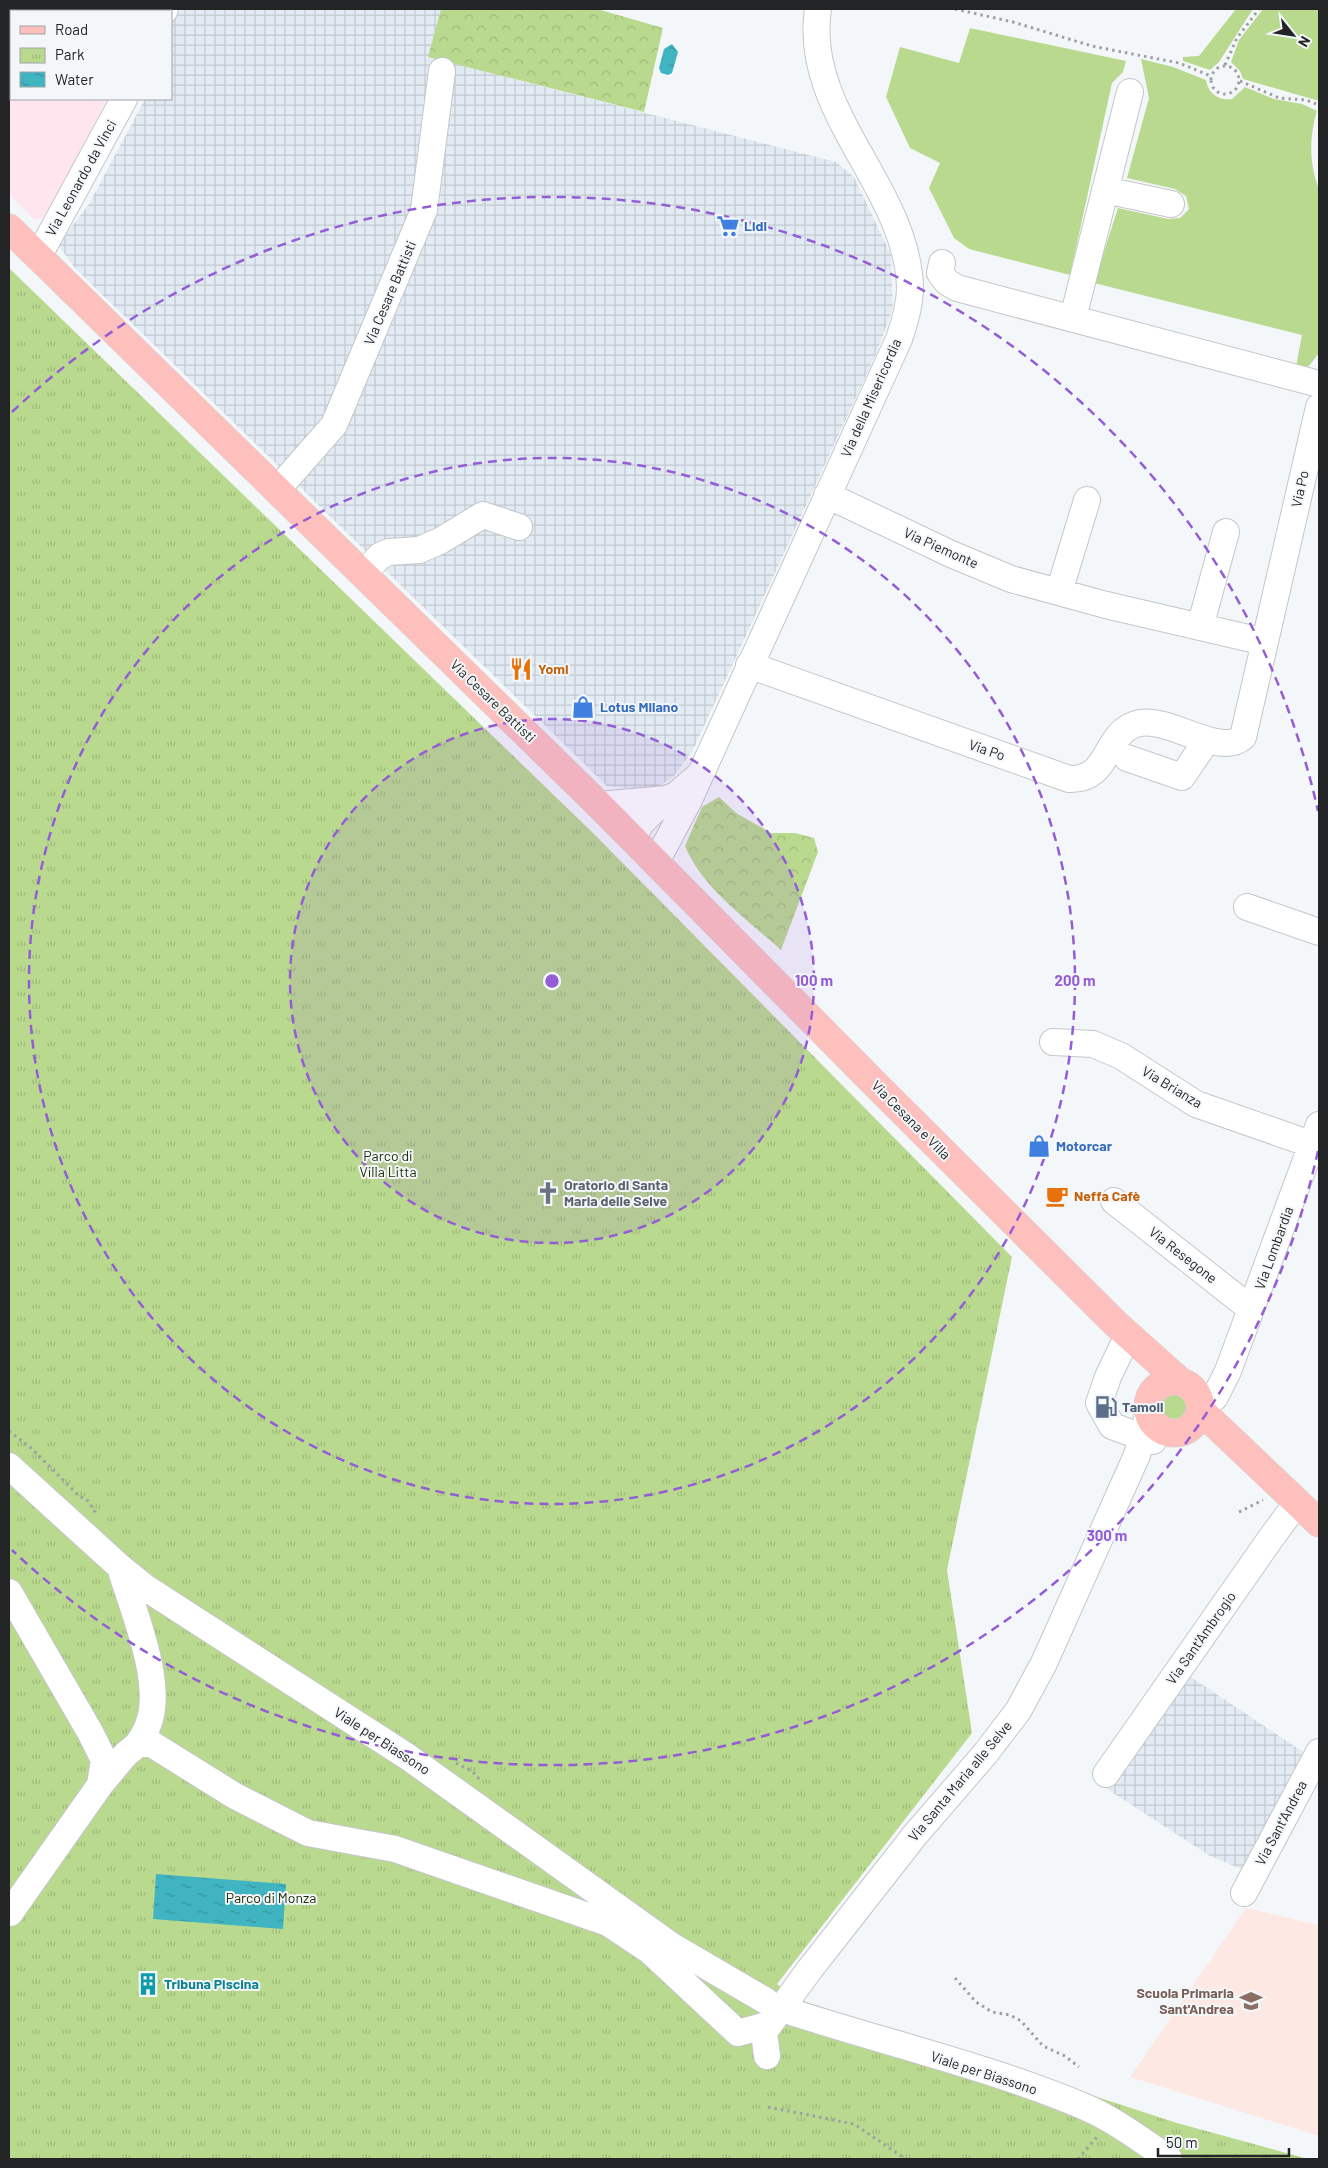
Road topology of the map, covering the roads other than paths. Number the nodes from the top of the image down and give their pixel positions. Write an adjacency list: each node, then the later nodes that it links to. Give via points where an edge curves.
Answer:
1 (818, 9): 14 (street, Via della Misericordia, via 819,59 830,92 897,228 910,287 909,304 899,339)
2 (442, 71): 13 (street, Via Cesare Battisti, via 424,210 334,425)
3 (1130, 92): 5 (street)
4 (123, 100): 8 (street, Via Leonardo da Vinci)
5 (1105, 190): 6 (street); 10 (street)
6 (1171, 204)
7 (9, 228): 8 (main road, Via Cesare Battisti)
8 (38, 257): 13 (main road, Via Cesare Battisti)
9 (942, 263): 10 (street, via 940,274 957,288)
10 (1072, 318): 11 (street)
11 (1319, 384)
12 (1319, 407): 21 (street, Via Po)
13 (277, 490): 18 (main road, Via Cesare Battisti)
14 (827, 495): 19 (street, Via Piemonte, via 1011,579); 22 (street, Via della Misericordia)
15 (1087, 500): 19 (street)
16 (519, 527): 18 (street, via 483,515 419,550 389,552 380,556)
17 (1226, 532): 20 (street)
18 (363, 574): 27 (main road, Via Cesare Battisti)
19 (1059, 592): 20 (street, Via Piemonte)
20 (1200, 627): 21 (street, Via Piemonte)
21 (1265, 642): 23 (street, Via Po, via 1243,738 1230,744)
22 (748, 665): 23 (street, Via Po, via 1069,779 1081,779 1092,774 1120,734 1140,723 1166,725); 25 (street, Via della Misericordia)
23 (1207, 740): 24 (street, via 1182,776)
24 (1127, 758)
25 (699, 776): 26 (street, Via della Misericordia); 29 (street, Via della Misericordia)
26 (666, 800): 27 (street, Via della Misericordia); 28 (street, Via della Misericordia, via 641,823)
27 (599, 805): 28 (main road, Via Cesare Battisti)
28 (632, 838): 29 (main road, Via Cesare Battisti)
29 (656, 862): 31 (main road, Via Cesare Battisti)
30 (1247, 907): 32 (street)
31 (708, 914): 37 (main road, Via Cesana e Villa)
32 (1319, 932)
33 (1053, 1042): 34 (street, Via Brianza, via 1093,1044 1121,1056 1196,1104)
34 (1317, 1139): 36 (street, Via Lombardia)
35 (1114, 1201): 36 (street, Via Resegone)
36 (1251, 1309): 38 (street, Via Lombardia, via 1215,1397)
37 (1123, 1333): 38 (main road, Via Cesana e Villa); 38 (street, via 1099,1403 1112,1426)
38 (1167, 1419): 40 (main road, Via Cesana e Villa, via 1241,1450); 50 (street, Via Santa Maria alle Selve, via 1018,1711)
39 (9, 1466): 42 (street, Viale per Biassono)
40 (1294, 1510): 41 (main road, Via Cesana e Villa); 46 (street, Via Sant'Ambrogio)
41 (1319, 1523)
42 (120, 1567): 44 (street, via 149,1664 153,1697 149,1724); 50 (street, Viale per Biassono, via 146,1588 408,1757 672,1946)
43 (9, 1592): 47 (street, via 104,1760)
44 (137, 1745): 47 (street); 50 (street, via 150,1743 234,1796 308,1833 395,1849 608,1923 650,1951 738,2032)
45 (1319, 1752): 48 (street, Via Sant'Andrea)
46 (1106, 1774)
47 (100, 1785): 49 (street)
48 (1244, 1893)
49 (10, 1914)
50 (775, 2012): 51 (street, Via Santa Maria alle Selve, via 764,2032); 52 (street, Viale per Biassono, via 994,2075 1087,2108)
51 (767, 2056)
52 (1170, 2159)

